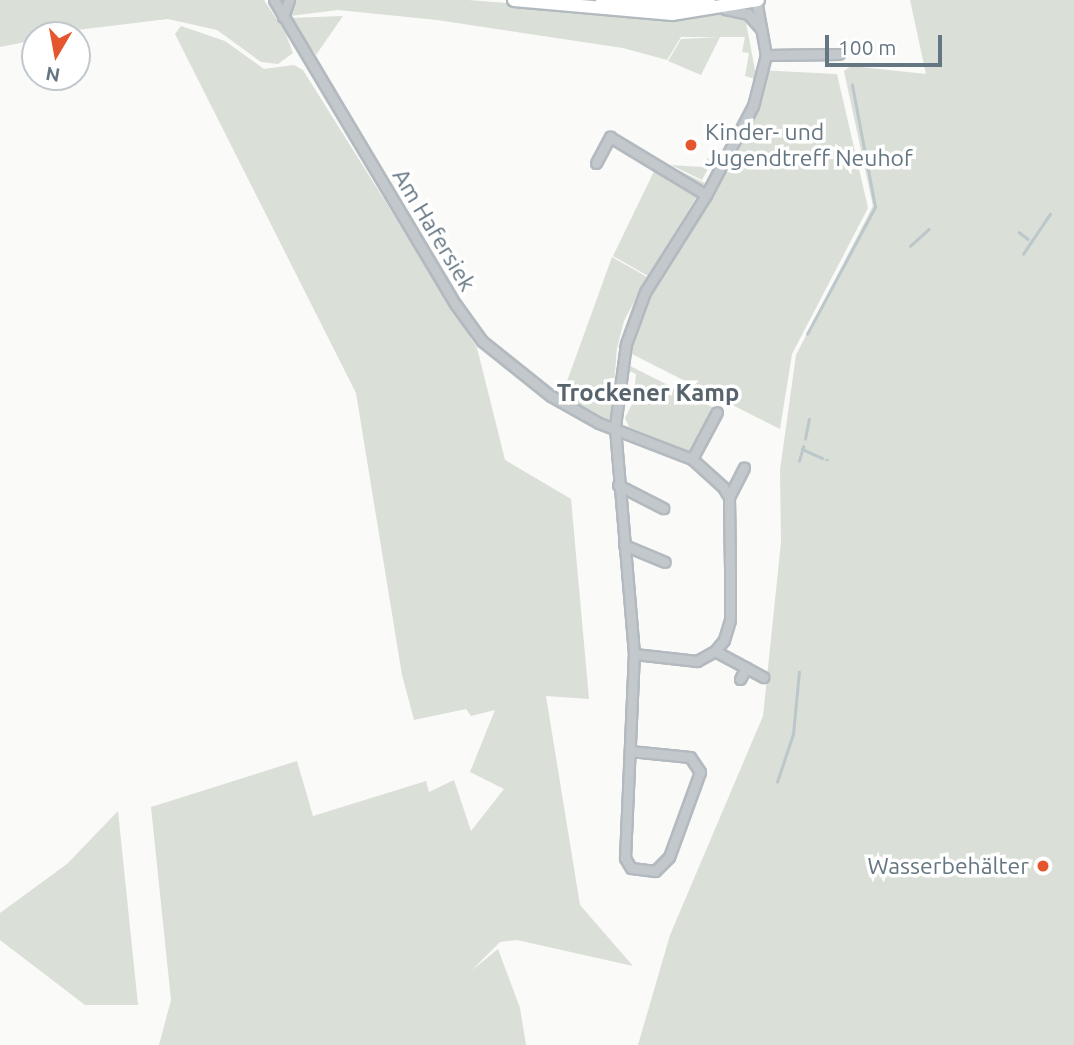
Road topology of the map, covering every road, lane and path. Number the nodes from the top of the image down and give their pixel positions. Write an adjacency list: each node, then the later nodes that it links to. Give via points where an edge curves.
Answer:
1 (274, 0): 8 (street, Am Hafersiek)
2 (289, 0): 8 (street)
3 (514, 0): 7 (main road, via 641,13)
4 (603, 0): 5 (main road)
5 (709, 0)
6 (757, 0): 7 (main road); 9 (street)
7 (724, 9): 9 (street, via 748,14)
8 (283, 18): 15 (street, Am Hafersiek, via 482,341 551,396)
9 (763, 33): 11 (street)
10 (838, 54): 11 (street)
11 (766, 55): 13 (street, via 753,106)
12 (596, 163): 13 (street, via 610,137)
13 (706, 195): 15 (street, via 652,279 634,318 623,359)
14 (717, 412): 16 (street)
15 (615, 426): 16 (street, Am Hafersiek); 18 (street)
16 (692, 458): 19 (street, Am Hafersiek, via 713,474)
17 (744, 468): 19 (street)
18 (618, 485): 20 (street); 21 (street)
19 (729, 497): 23 (street, via 730,620)
20 (663, 508)
21 (624, 545): 22 (street); 24 (street)
22 (665, 562)
23 (715, 651): 24 (street, via 697,660); 25 (street)
24 (634, 654): 28 (street)
25 (746, 667): 26 (street); 27 (street)
26 (763, 677)
27 (740, 679)
28 (630, 751): 28 (street, via 626,863 655,871 669,858 700,772 690,757)

